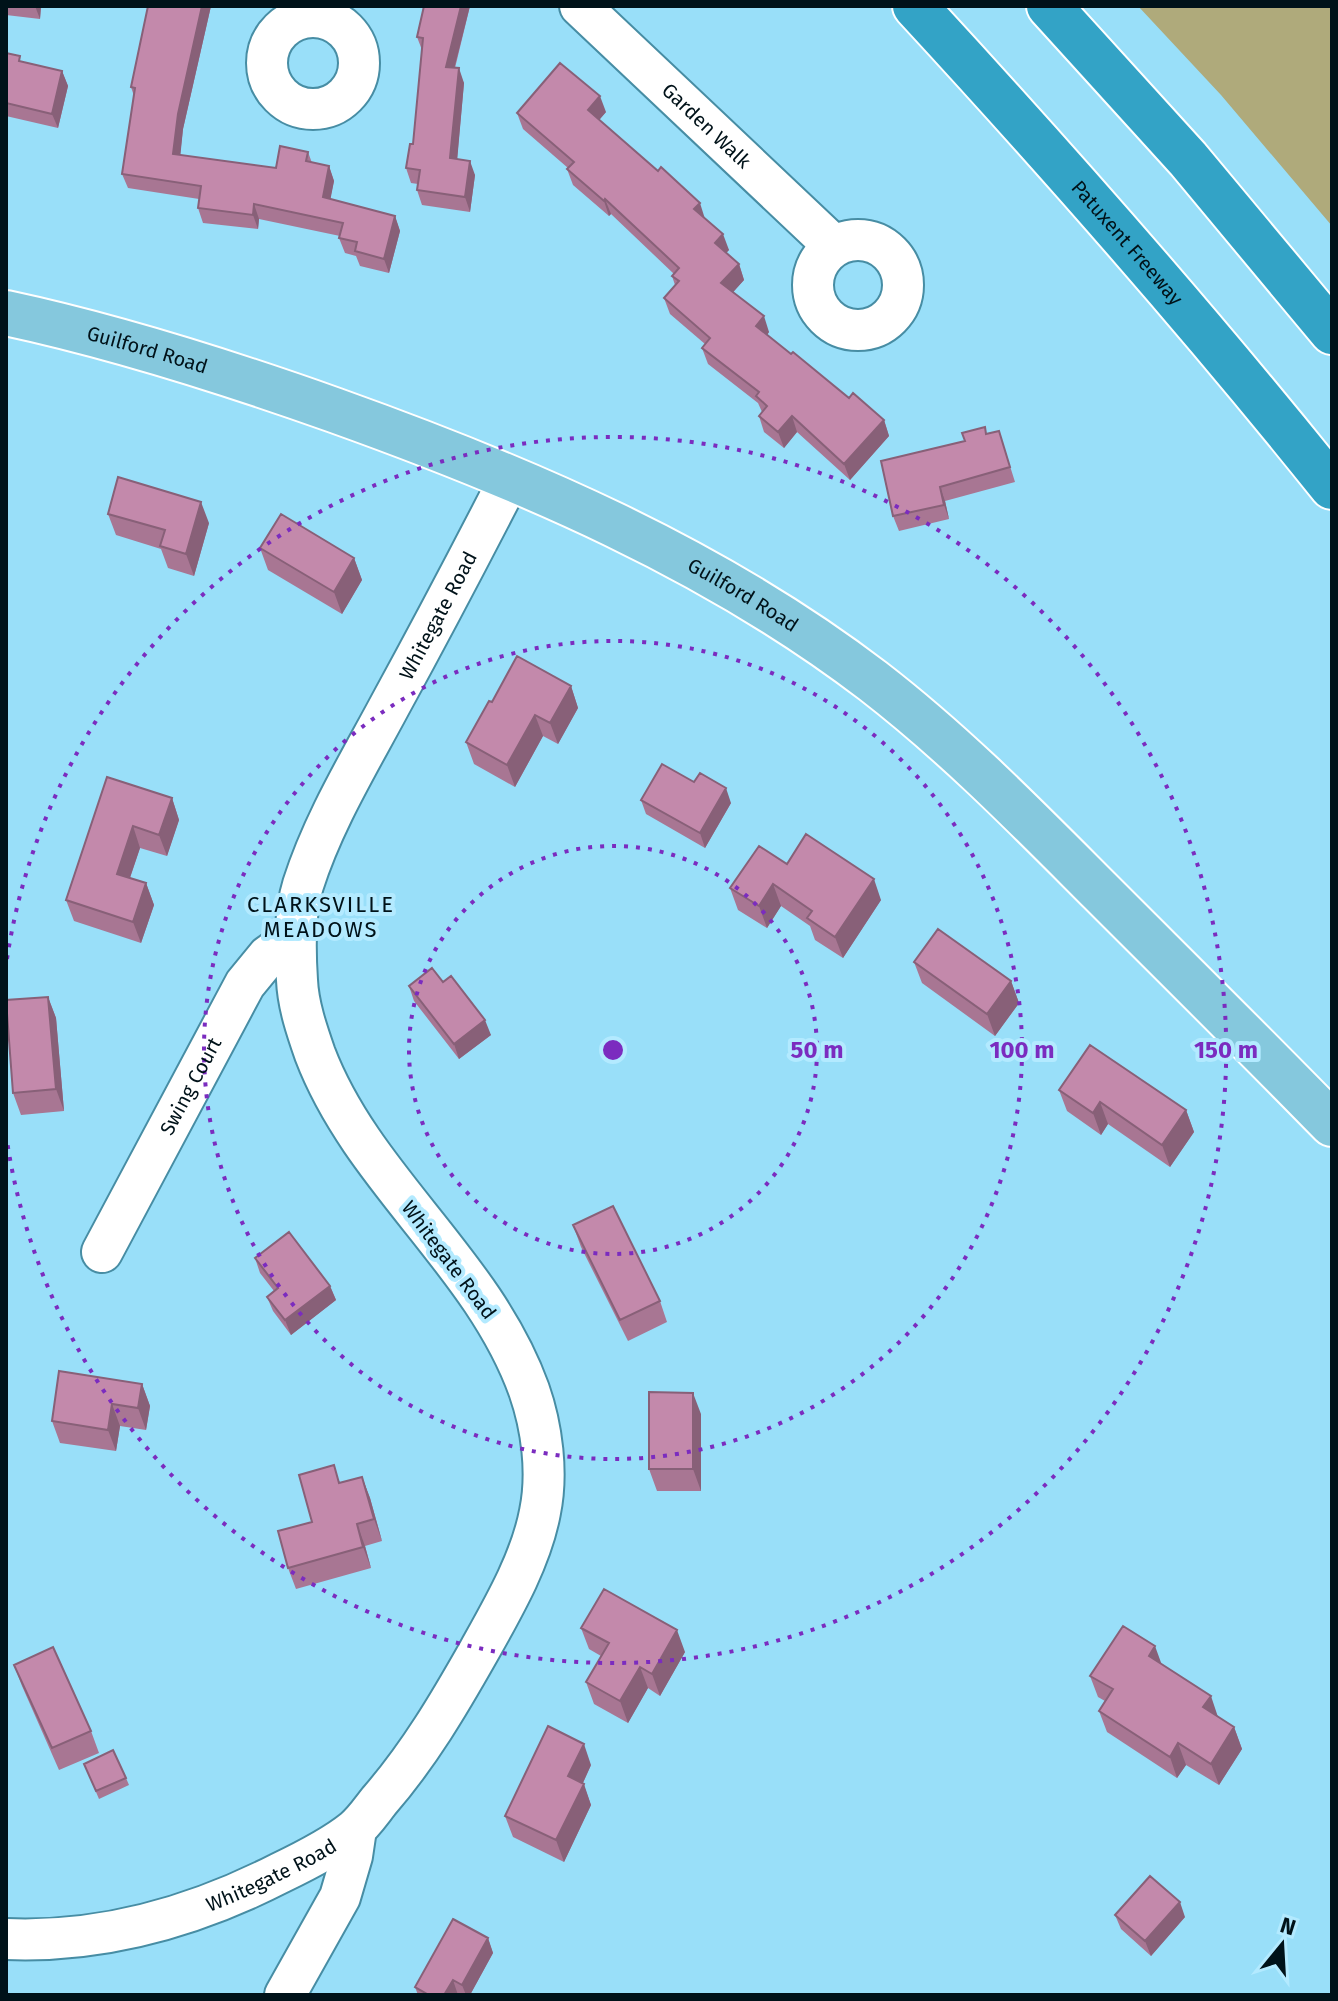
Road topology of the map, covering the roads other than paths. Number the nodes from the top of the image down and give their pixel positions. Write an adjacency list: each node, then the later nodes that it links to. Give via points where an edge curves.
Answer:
1 (580, 6): 4 (street, Garden Walk)
2 (915, 6): 8 (highway, Patuxent Freeway, via 1110,220)
3 (1049, 6): 6 (highway, via 1188,159)
4 (834, 246)
5 (6, 313): 7 (main road, Guilford Road, via 250,381)
6 (1332, 332)
7 (510, 478): 9 (street, Whitegate Road, via 326,830 302,889); 10 (main road, Guilford Road, via 674,554 803,631 873,681 1001,792)
8 (1332, 487)
9 (296, 936): 11 (street, Swing Court, via 268,956 245,984); 12 (street, Whitegate Road, via 297,985 326,1082 350,1125 502,1331 529,1389 544,1471 541,1511 529,1548 492,1626 406,1770)
10 (1332, 1124)
11 (102, 1252)
12 (356, 1829): 13 (street, Whitegate Road, via 284,1872 194,1912 93,1936); 14 (street, via 340,1897)
13 (6, 1939)
14 (285, 1995)

